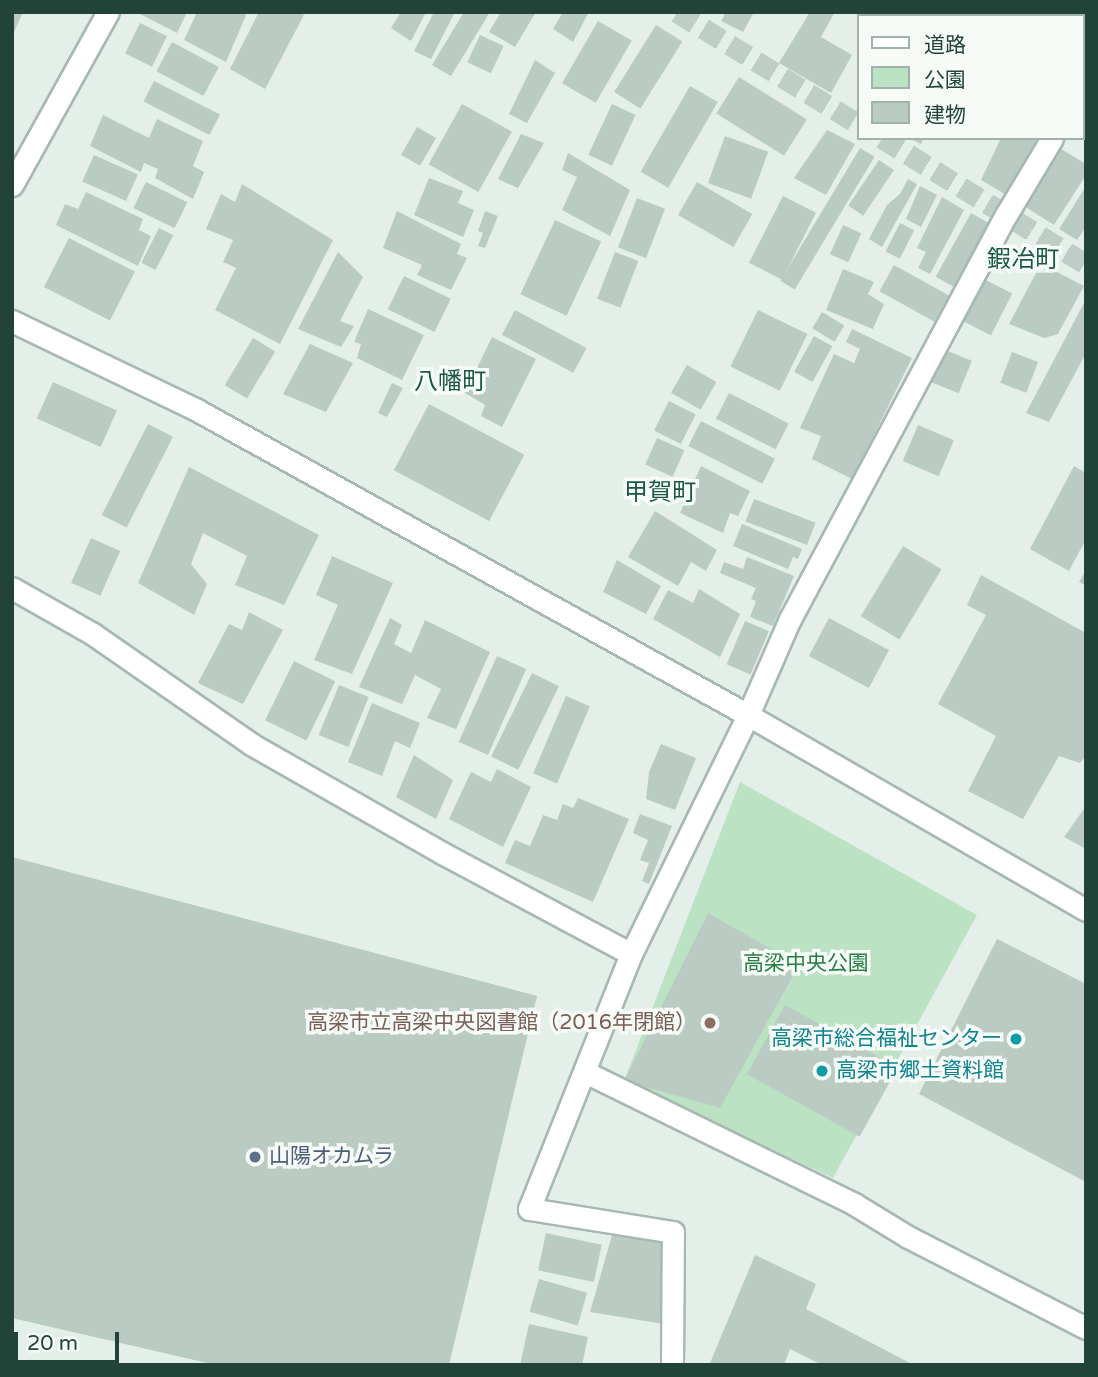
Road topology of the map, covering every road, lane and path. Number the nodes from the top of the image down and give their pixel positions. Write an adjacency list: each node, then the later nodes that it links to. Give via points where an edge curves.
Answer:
1 (107, 12): 3 (street)
2 (1051, 140): 6 (street, via 790,619)
3 (12, 185)
4 (12, 321): 6 (street, via 195,409)
5 (12, 588): 8 (street, via 93,634 251,744)
6 (748, 715): 7 (street); 8 (street)
7 (1086, 910)
8 (631, 954): 9 (street)
9 (585, 1072): 10 (street, via 854,1204 908,1237); 11 (street, via 529,1209 673,1232)
10 (1086, 1328)
11 (672, 1365)

